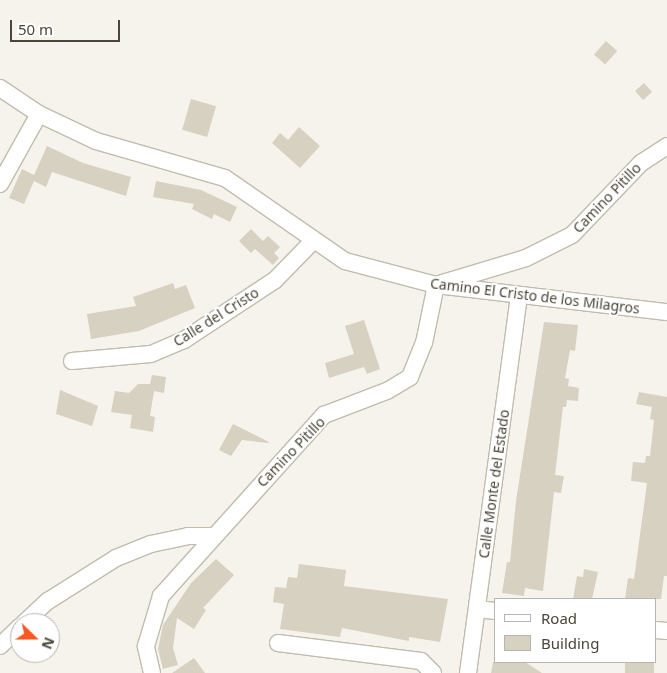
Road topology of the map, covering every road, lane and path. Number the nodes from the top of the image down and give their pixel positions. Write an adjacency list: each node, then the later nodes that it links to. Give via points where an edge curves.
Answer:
1 (0, 88): 2 (street, Camino El Cristo de los Milagros)
2 (39, 114): 4 (street); 5 (street, Camino El Cristo de los Milagros, via 96,141 225,178)
3 (667, 146): 6 (street, Camino Pitillo, via 641,163 572,235 526,258)
4 (0, 184)
5 (314, 241): 6 (street, Camino El Cristo de los Milagros, via 345,261); 9 (street, Calle del Cristo, via 275,280 184,340 151,354)
6 (436, 285): 7 (street, Camino El Cristo de los Milagros); 10 (street, Camino Pitillo, via 424,343 410,377 387,391 324,416)
7 (519, 296): 8 (street, Camino El Cristo de los Milagros); 11 (street, Calle Monte del Estado)
8 (667, 312)
9 (72, 361)
10 (213, 536): 13 (street, via 188,536 151,544 116,558 55,596); 17 (street, Camino Pitillo, via 161,596 146,646)
11 (477, 608): 12 (street); 19 (street, Calle Monte del Estado)
12 (494, 611)
13 (35, 613)
14 (10, 636): 16 (street)
15 (278, 643): 18 (street, via 422,661)
16 (0, 646)
17 (152, 673)
18 (433, 673)
19 (468, 673)

